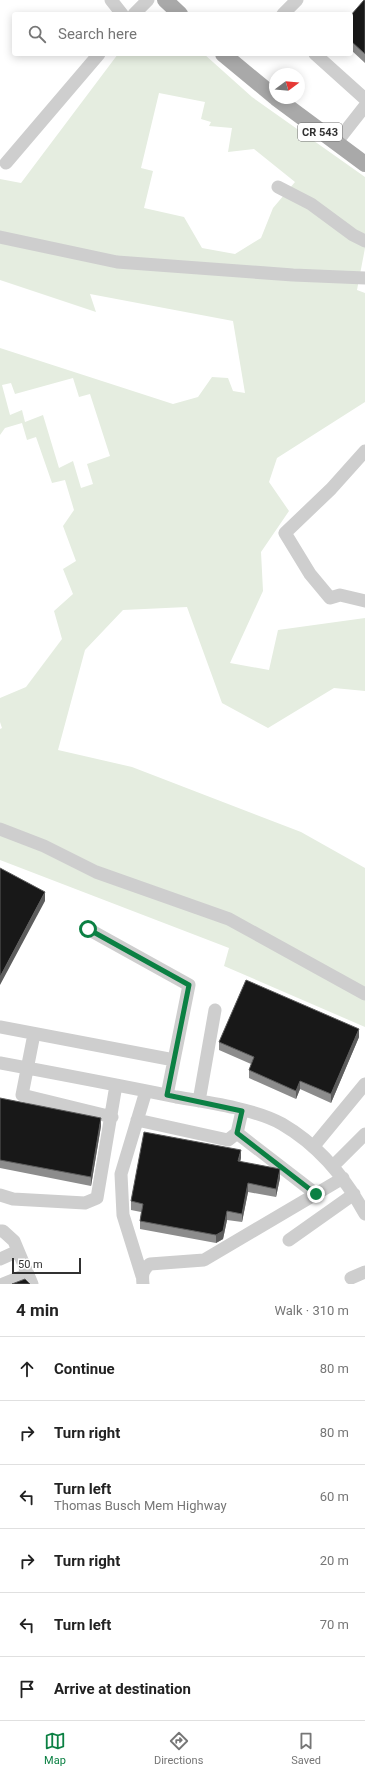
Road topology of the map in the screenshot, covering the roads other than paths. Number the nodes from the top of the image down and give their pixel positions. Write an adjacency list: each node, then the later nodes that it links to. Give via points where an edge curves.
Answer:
1 (111, 0): 5 (street)
2 (148, 0): 6 (street)
3 (165, 0): 7 (main road)
4 (297, 0): 8 (street)
5 (120, 12)
6 (136, 12)
7 (178, 12)
8 (285, 12)
9 (97, 56): 17 (street)
10 (225, 56): 12 (main road, CR 543)
11 (317, 56): 13 (street)
12 (269, 92)
13 (365, 99)
14 (284, 104): 16 (main road, CR 543)
15 (365, 106): 16 (street)
16 (336, 143): 18 (main road, CR 543)
17 (6, 163)
18 (365, 164)
19 (278, 187): 21 (street, via 311,204)
20 (0, 237): 22 (street, via 117,262)
21 (365, 241)
22 (365, 278)
23 (365, 452): 24 (street, via 285,533 310,574 330,598 340,595)
24 (365, 601)
25 (0, 829): 27 (street, via 44,846 96,872 230,919)
26 (88, 929): 31 (street, via 189,985)
27 (365, 994)
28 (215, 1010): 38 (street)
29 (0, 1027): 30 (street)
30 (34, 1034): 31 (street); 33 (street)
31 (174, 1060): 37 (street)
32 (0, 1062): 33 (street)
33 (27, 1068): 35 (street); 40 (street, via 22,1095)
34 (365, 1084): 44 (street)
35 (116, 1085): 36 (street); 40 (street)
36 (146, 1091): 37 (street); 41 (street)
37 (167, 1095): 38 (street)
38 (199, 1101): 39 (street)
39 (242, 1111): 42 (street); 44 (street, via 281,1123)
40 (112, 1117): 49 (street, via 97,1198 85,1203 13,1199)
41 (137, 1120): 42 (street, via 228,1140); 58 (street, via 121,1174 123,1215)
42 (237, 1133): 47 (street)
43 (365, 1134): 45 (street)
44 (314, 1148): 45 (street)
45 (333, 1166): 46 (street)
46 (343, 1178): 47 (street); 48 (street)
47 (316, 1194): 58 (street, via 204,1260 150,1264 145,1268)
48 (354, 1194): 50 (street); 52 (street)
49 (0, 1195)
50 (365, 1214)
51 (0, 1230): 53 (street, via 14,1241)
52 (289, 1240)
53 (18, 1251): 54 (street); 57 (street)
54 (0, 1259)
55 (365, 1272): 56 (street)
56 (351, 1278)
57 (30, 1279): 59 (street)
58 (142, 1280)
59 (3, 1284)

